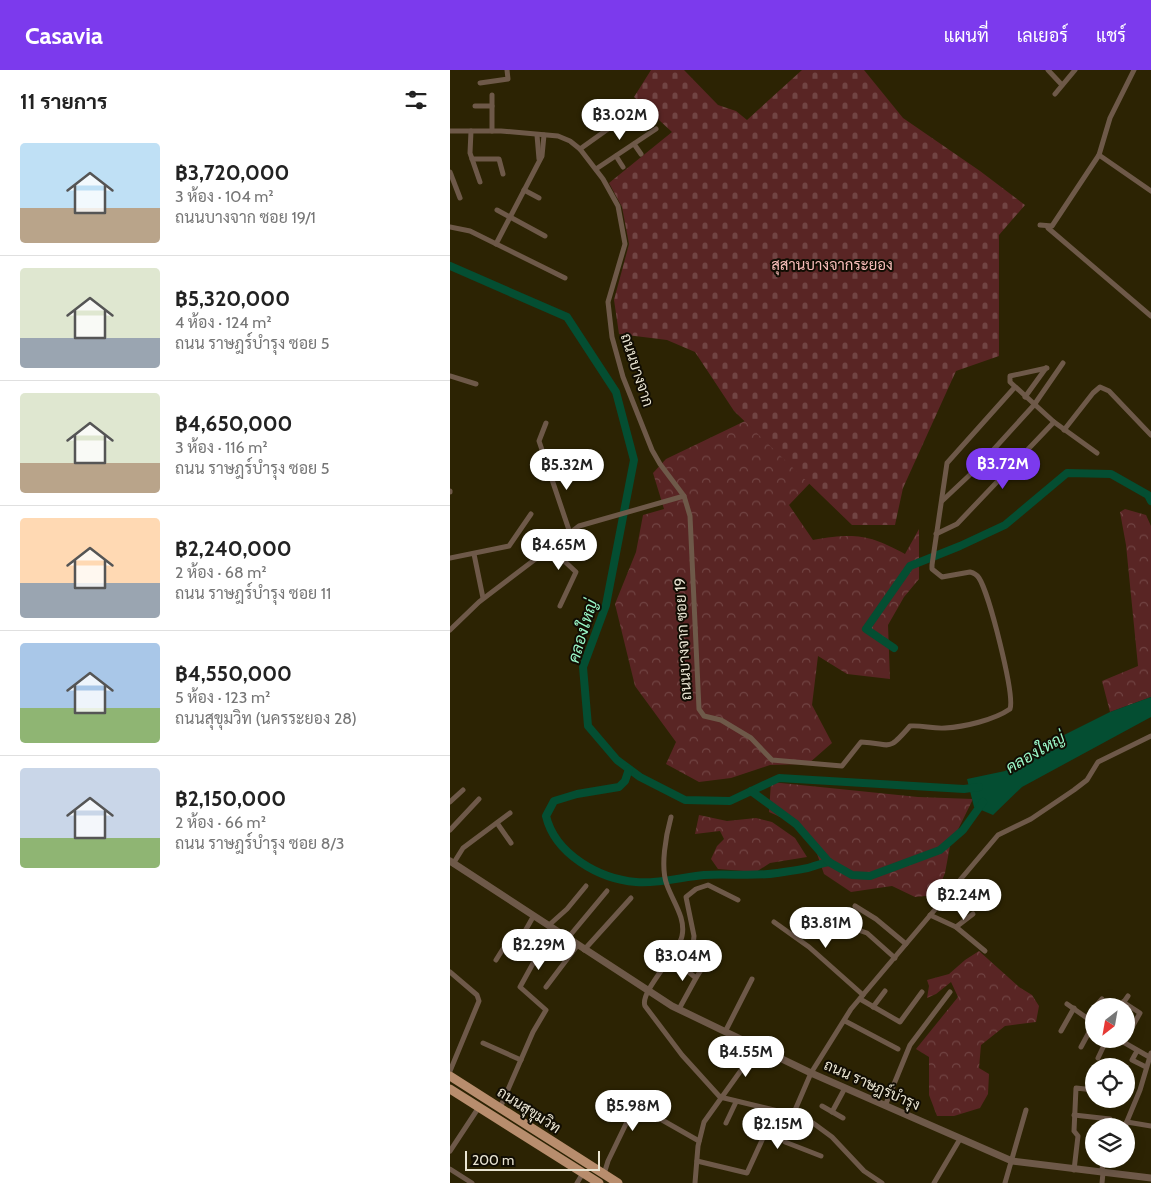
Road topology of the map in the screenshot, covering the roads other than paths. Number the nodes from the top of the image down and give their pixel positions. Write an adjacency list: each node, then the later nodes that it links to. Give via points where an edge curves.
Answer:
1 (509, 70): 5 (street, via 508,79)
2 (1048, 70): 6 (street)
3 (1075, 70): 6 (street)
4 (1134, 70): 21 (street, via 1110,118)
5 (480, 83)
6 (1062, 85): 7 (street)
7 (1055, 94)
8 (492, 95): 10 (street)
9 (475, 106): 10 (street)
10 (492, 106): 15 (street)
11 (636, 109): 19 (street)
12 (656, 128): 18 (street)
13 (450, 131): 14 (street, ถนนบางจาก)
14 (471, 131): 15 (street, ถนนบางจาก); 23 (street)
15 (492, 131): 16 (street, ถนนบางจาก)
16 (537, 135): 17 (street, ถนนบางจาก); 24 (street)
17 (544, 136): 19 (street, ถนนบางจาก, via 558,136); 24 (street)
18 (634, 144): 20 (street); 22 (street)
19 (580, 149): 26 (street, ถนนบางจาก)
20 (641, 154)
21 (1099, 155): 31 (street); 38 (street)
22 (616, 156): 25 (street); 26 (street)
23 (472, 159): 28 (street, via 499,159); 29 (street)
24 (539, 159): 30 (street)
25 (624, 167)
26 (596, 169): 54 (street, ถนนบางจาก, via 618,206 625,244 608,302 612,337 623,377 652,450)
27 (450, 172): 32 (street)
28 (503, 174)
29 (480, 182)
30 (524, 190): 33 (street); 35 (street)
31 (1151, 191)
32 (460, 198)
33 (539, 198)
34 (497, 210): 35 (street)
35 (510, 218): 39 (street); 40 (street)
36 (1040, 225): 38 (street)
37 (450, 227): 40 (street, via 470,231)
38 (1048, 228): 42 (street)
39 (545, 236)
40 (496, 244): 41 (street)
41 (565, 278)
42 (1151, 316)
43 (1063, 363): 48 (street)
44 (450, 376): 45 (street)
45 (476, 384)
46 (1015, 387): 47 (street); 47 (street, ถนนบางจาก ซอย 19, via 1010,376 1047,368); 55 (street, ถนนบางจาก ซอย 19, via 949,459 945,466)
47 (1025, 397): 48 (street)
48 (1034, 405): 49 (street); 55 (street, via 975,470)
49 (1054, 422): 51 (street); 58 (street, via 957,524)
50 (546, 423): 57 (street, via 539,441)
51 (1064, 430): 52 (street, via 1100,387); 53 (street)
52 (1151, 434)
53 (1097, 453)
54 (684, 496): 57 (street, via 579,526); 58 (street, ถนนบางจาก ซอย 19, via 690,516 700,709 704,716 721,720 751,738 776,762 842,766 861,742 886,746 894,744 910,726 945,728 978,721 1010,709 1008,679 979,577 970,572 942,577 932,570)
55 (941, 501): 58 (street, ถนนบางจาก ซอย 19)
56 (531, 514): 60 (street, via 509,546)
57 (570, 533): 59 (street)
58 (936, 534)
59 (562, 540): 62 (street); 63 (street, via 560,557 576,572)
60 (474, 554): 61 (street); 62 (street)
61 (450, 558)
62 (484, 598): 64 (street)
63 (560, 606)
64 (450, 630)
65 (1151, 736): 81 (street, via 1098,762 1087,780 1074,790 1031,819 998,835)
66 (463, 790): 68 (street)
67 (479, 799): 72 (street)
68 (450, 802)
69 (510, 813): 71 (street)
70 (671, 817): 91 (street, via 666,839 665,878 683,931 681,941)
71 (497, 823): 73 (street); 74 (street, via 463,848)
72 (450, 830)
73 (511, 843)
74 (452, 862): 82 (street, ถนน ราษฎร์บำรุง)
75 (586, 886): 84 (street)
76 (607, 891): 87 (street)
77 (631, 898): 89 (street)
78 (738, 900): 95 (street, via 708,885 686,897 694,936 692,955 701,972)
79 (855, 906): 88 (street)
80 (973, 914): 85 (street)
81 (930, 915): 85 (street); 88 (street)
82 (533, 917): 84 (street, ถนน ราษฎร์บำรุง); 93 (street, via 520,940 506,944)
83 (774, 922): 86 (street)
84 (550, 927): 87 (street, ถนน ราษฎร์บำรุง); 124 (street, via 520,984 523,991 546,1010)
85 (956, 927): 90 (street)
86 (796, 937): 92 (street, via 807,917 817,916 867,933); 102 (street)
87 (567, 939): 89 (street, ถนน ราษฎร์บำรุง)
88 (906, 944): 92 (street)
89 (581, 948): 97 (street); 98 (street, ถนน ราษฎร์บำรุง)
90 (985, 951)
91 (670, 957): 95 (street); 98 (street)
92 (895, 958): 102 (street)
93 (496, 960)
94 (450, 972): 123 (street, via 477,995 479,1001)
95 (696, 978): 106 (street)
96 (752, 979): 112 (street)
97 (546, 987)
98 (649, 991): 106 (street, ถนน ราษฎร์บำรุง); 133 (street, via 644,1000 645,1006 682,1055)
99 (885, 992): 104 (street)
100 (922, 992): 104 (street, via 900,1022)
101 (950, 992): 136 (street, via 910,1045)
102 (861, 997): 104 (street); 109 (street)
103 (1067, 1004): 105 (street)
104 (873, 1007)
105 (1074, 1008): 108 (street); 111 (street)
106 (679, 1009): 112 (street, ถนน ราษฎร์บำรุง)
107 (1135, 1010): 110 (street, via 1140,1013)
108 (1085, 1017)
109 (845, 1021): 119 (street); 127 (street)
110 (1135, 1022)
111 (1061, 1031)
112 (725, 1032): 116 (street, ถนน ราษฎร์บำรุง)
113 (1085, 1038): 115 (street)
114 (483, 1043): 124 (street)
115 (1080, 1047)
116 (757, 1048): 127 (street, ถนน ราษฎร์บำรุง); 133 (street)
117 (1103, 1048): 122 (street)
118 (1134, 1048): 120 (street)
119 (898, 1049)
120 (1137, 1051): 121 (street); 125 (street, via 1132,1060)
121 (1150, 1056): 125 (street)
122 (1098, 1058)
123 (452, 1059): 126 (street)
124 (521, 1060): 138 (street)
125 (1146, 1067): 147 (street)
126 (450, 1071)
127 (811, 1073): 129 (street, ถนน ราษฎร์บำรุง); 144 (street)
128 (450, 1076): 138 (main road, ถนนสุขุมวิท)
129 (845, 1088): 136 (street, ถนน ราษฎร์บำรุง); 141 (street)
130 (1085, 1089): 142 (street, via 1076,1088)
131 (450, 1090): 137 (main road, ถนนสุขุมวิท)
132 (642, 1093): 162 (street)
133 (720, 1097): 134 (street); 152 (street, via 704,1122)
134 (736, 1102): 140 (street); 148 (street)
135 (822, 1106): 141 (street)
136 (885, 1106): 151 (street, ถนน ราษฎร์บำรุง)
137 (479, 1107): 153 (street); 161 (main road, ถนนสุขุมวิท)
138 (500, 1108): 162 (main road, ถนนสุขุมวิท)
139 (1026, 1110): 156 (street)
140 (775, 1112): 144 (street); 155 (street, via 747,1173)
141 (832, 1112): 145 (street)
142 (1074, 1115): 146 (street); 159 (street, via 1074,1132 1078,1136)
143 (655, 1116): 152 (street)
144 (793, 1116): 154 (street, via 783,1138 785,1142); 169 (street, via 806,1119 820,1128 864,1172)
145 (843, 1118)
146 (1101, 1118)
147 (1128, 1118)
148 (726, 1123)
149 (1135, 1125): 150 (street)
150 (1151, 1126)
151 (960, 1140): 156 (street, ถนน ราษฎร์บำรุง); 170 (street)
152 (699, 1141): 155 (street)
153 (450, 1151)
154 (821, 1156)
155 (696, 1161): 168 (street)
156 (1012, 1161): 159 (street, ถนน ราษฎร์บำรุง); 171 (street)
157 (1103, 1168): 160 (street)
158 (450, 1169): 164 (street)
159 (1074, 1170): 160 (street, ถนน ราษฎร์บำรุง)
160 (1102, 1172): 163 (street, ถนน ราษฎร์บำรุง); 172 (street)
161 (583, 1173): 165 (street); 166 (main road, ถนนสุขุมวิท)
162 (602, 1173): 167 (main road, ถนนสุขุมวิท)
163 (1151, 1178)
164 (472, 1183)
165 (576, 1183)
166 (599, 1183)
167 (618, 1183)
168 (694, 1183)
169 (882, 1183)
170 (934, 1183)
171 (1005, 1183)
172 (1102, 1183)

